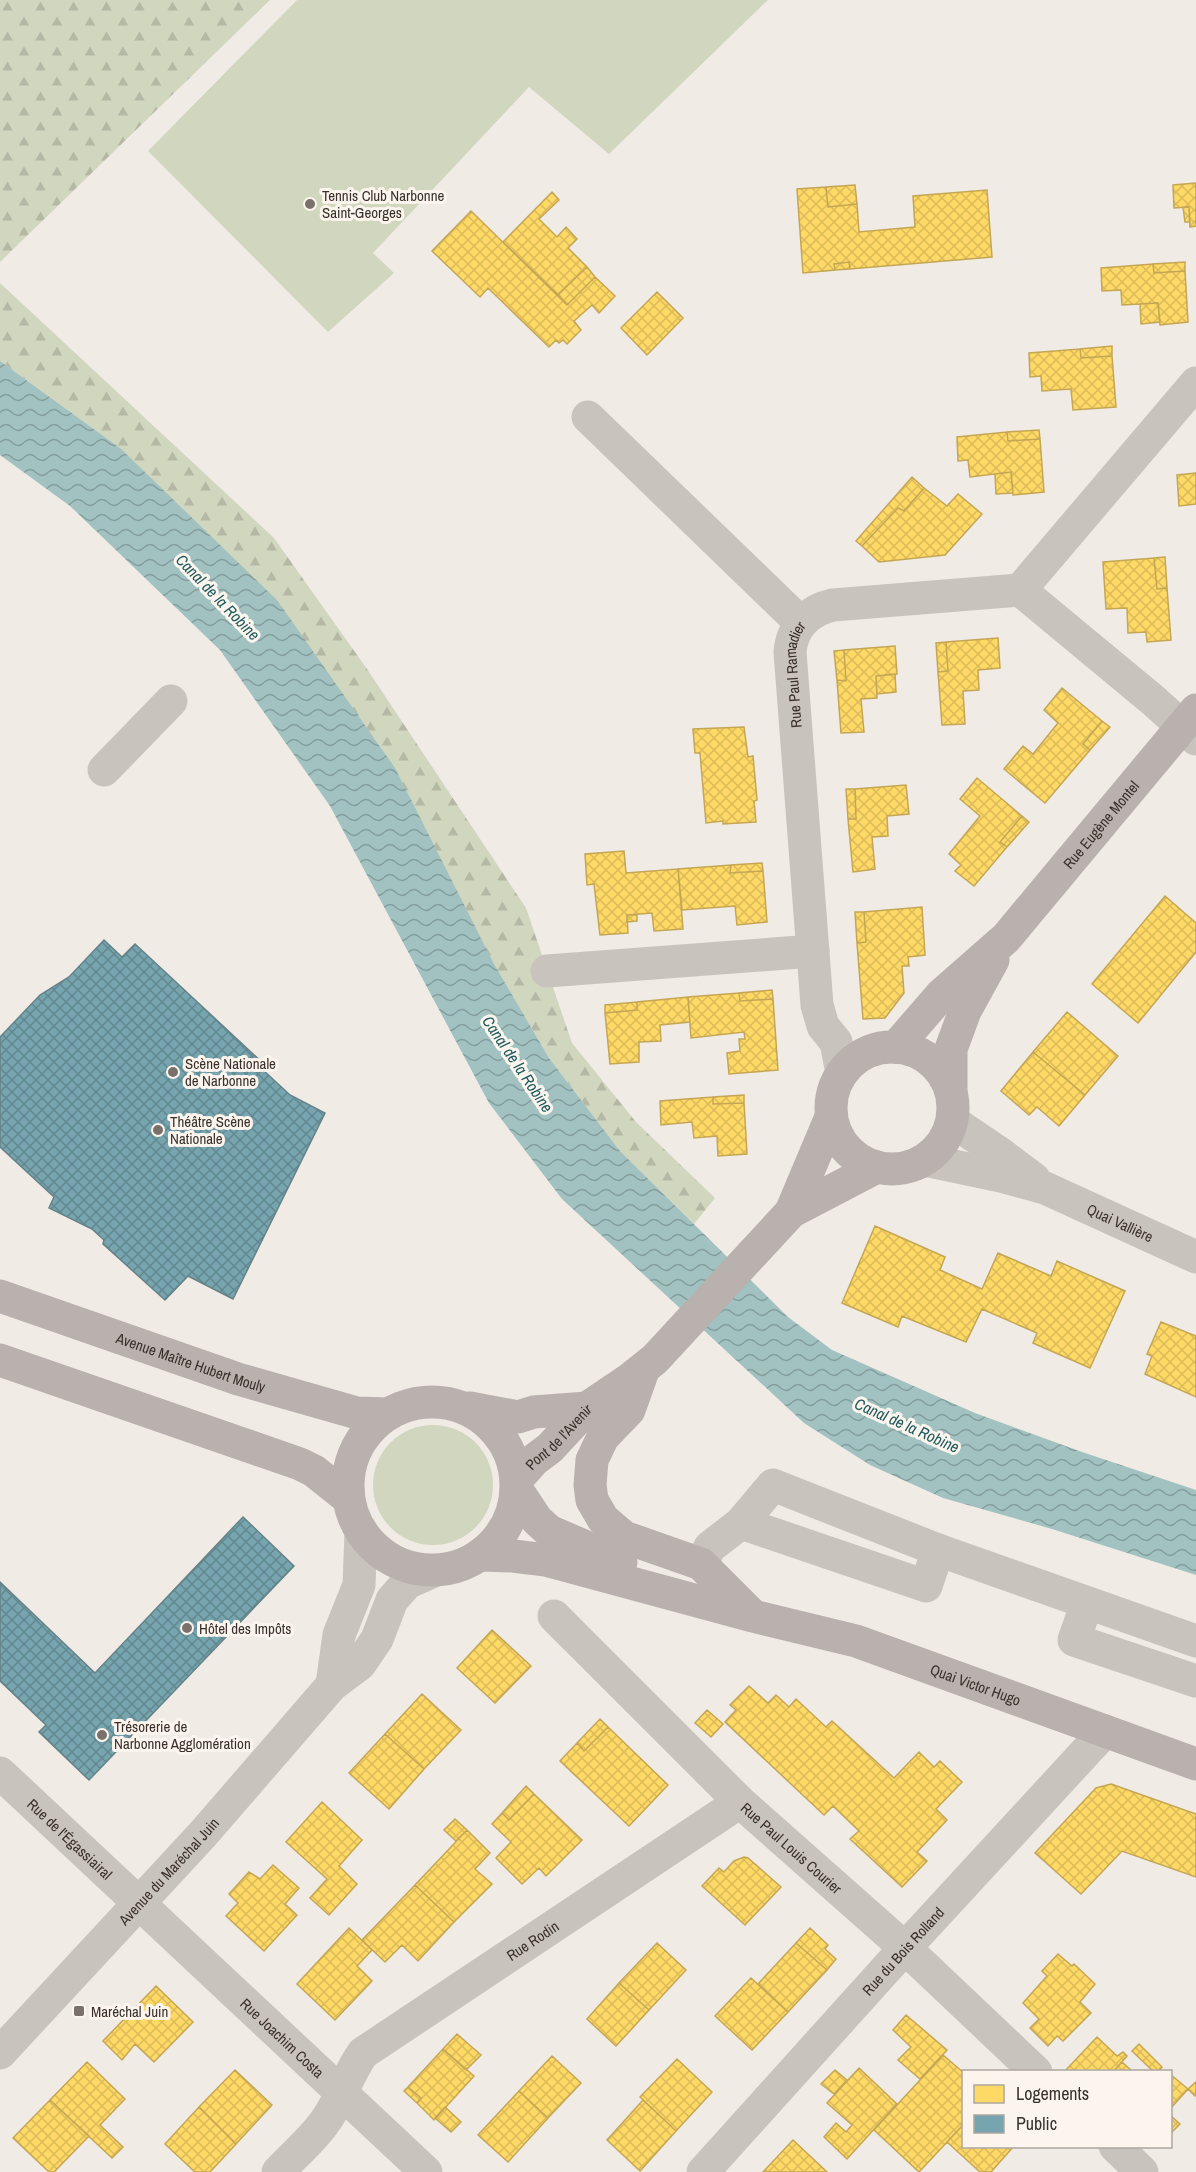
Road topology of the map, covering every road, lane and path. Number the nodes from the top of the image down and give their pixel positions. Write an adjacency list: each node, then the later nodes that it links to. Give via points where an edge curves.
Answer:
1 (1196, 383): 3 (street)
2 (588, 417): 4 (street)
3 (1020, 590): 4 (street, Rue Paul Ramadier, via 833,605 816,610); 6 (street)
4 (801, 623): 9 (street, Rue Paul Ramadier, via 790,652)
5 (171, 700): 7 (street)
6 (1192, 725): 8 (main road, Rue Eugène Montel)
7 (104, 770)
8 (1006, 938): 11 (main road, Rue Eugène Montel, via 941,994); 13 (main road, Rue Eugène Montel, via 961,1021 951,1049)
9 (813, 951): 10 (street); 12 (street, Rue Paul Ramadier, via 817,1005 824,1026 836,1042)
10 (548, 970)
11 (896, 1047): 12 (main road, via 867,1052); 13 (main road, via 927,1058 942,1073)
12 (842, 1072): 14 (main road, via 832,1093)
13 (951, 1106): 15 (main road, via 943,1142); 17 (street, Quai Vallière, via 1001,1154)
14 (831, 1117): 16 (main road, via 844,1147); 18 (main road)
15 (925, 1160): 16 (main road, via 904,1168); 17 (street, Quai Vallière)
16 (877, 1167): 18 (main road)
17 (1045, 1188): 19 (street, Quai Vallière)
18 (792, 1212): 21 (main road)
19 (1196, 1257)
20 (0, 1296): 25 (main road, Avenue Maître Hubert Mouly, via 238,1379 357,1413)
21 (654, 1358): 24 (main road); 32 (main road, via 629,1410 603,1437 591,1460 592,1500 603,1519 624,1537)
22 (0, 1360): 27 (main road, via 300,1464)
23 (461, 1407): 24 (main road, Pont de l'Avenir, via 514,1417); 25 (main road, via 436,1402 411,1404); 26 (main road, via 481,1417 497,1432 508,1450)
24 (586, 1408): 26 (main road, Pont de l'Avenir, via 534,1460)
25 (387, 1414): 27 (main road, via 355,1450 348,1473)
26 (518, 1484): 31 (main road, via 512,1515 499,1537); 36 (main road, Quai Victor Hugo, via 537,1520 557,1536)
27 (348, 1498): 29 (main road)
28 (741, 1523): 30 (street, via 773,1485); 30 (street, via 926,1586); 32 (street, via 710,1547)
29 (361, 1532): 33 (main road, via 380,1553 406,1566); 39 (street, via 359,1585 339,1635)
30 (938, 1550): 34 (street)
31 (480, 1555): 33 (main road, via 458,1566); 36 (main road, Quai Victor Hugo, via 546,1560)
32 (701, 1564): 36 (main road)
33 (434, 1570): 39 (street, Avenue du Maréchal Juin, via 407,1584 392,1600 377,1639 360,1664)
34 (1087, 1603): 37 (street); 38 (street, via 1074,1640)
35 (554, 1616): 43 (street, Rue Paul Louis Courier)
36 (753, 1616): 40 (main road, Quai Victor Hugo, via 856,1641)
37 (1196, 1641)
38 (1196, 1682)
39 (332, 1685): 44 (street, Avenue du Maréchal Juin)
40 (1105, 1731): 41 (main road, Quai Victor Hugo); 45 (street, Rue du Bois Rolland)
41 (1196, 1764)
42 (0, 1773): 44 (street, Rue de l'Égassiairal)
43 (740, 1802): 45 (street, Rue Paul Louis Courier); 48 (street, Rue Rodin, via 363,2053 352,2068)
44 (140, 1904): 46 (street, Avenue du Maréchal Juin); 48 (street, Rue Joachim Costa)
45 (905, 1948): 47 (street, Rue Paul Louis Courier); 52 (street, Rue du Bois Rolland)
46 (0, 2053)
47 (1034, 2070)
48 (342, 2095): 50 (street, Rue Rodin, via 324,2125); 51 (street, Rue Joachim Costa)
49 (1117, 2148): 53 (street)
50 (278, 2172)
51 (426, 2172)
52 (703, 2172)
53 (1142, 2172)

